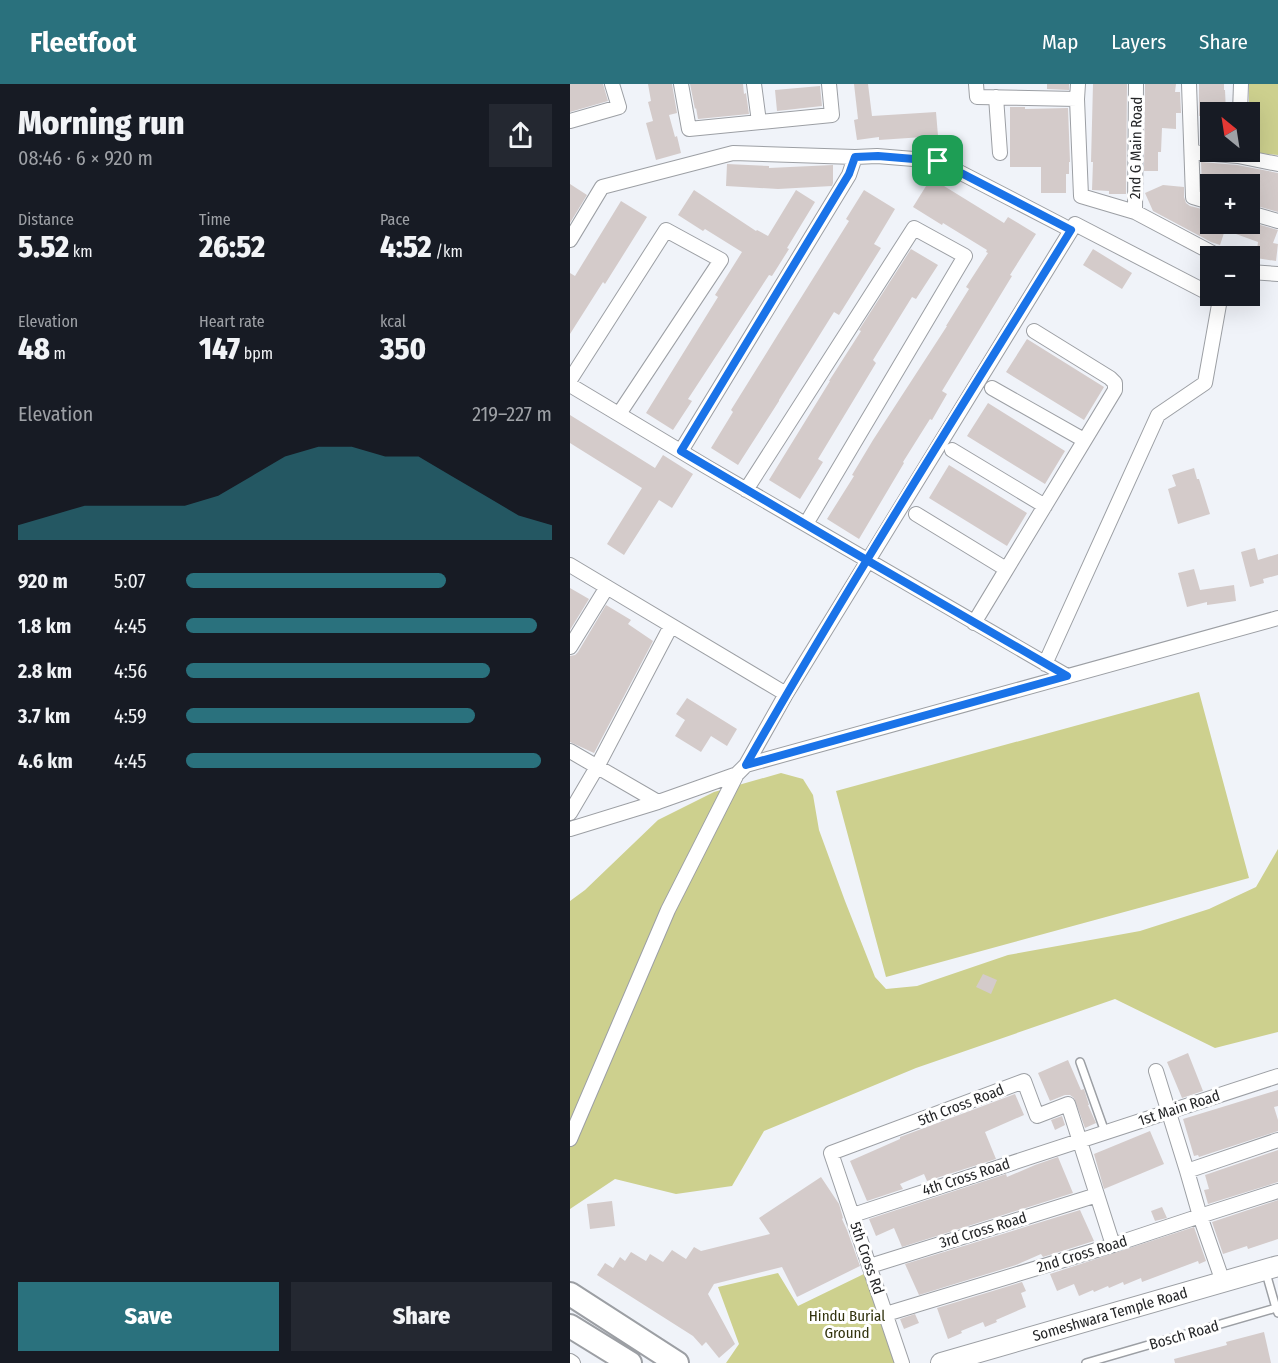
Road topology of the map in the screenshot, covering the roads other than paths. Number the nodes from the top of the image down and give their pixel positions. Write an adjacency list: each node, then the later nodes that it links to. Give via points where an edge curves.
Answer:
1 (612, 84): 13 (street, via 619,107)
2 (681, 84): 14 (street, via 689,129)
3 (754, 84): 14 (street)
4 (829, 84): 14 (street, via 832,115)
5 (1078, 84): 11 (street)
6 (1136, 84): 22 (street, 2nd G Main Road)
7 (1189, 84): 16 (street)
8 (1241, 84): 12 (street)
9 (977, 90): 10 (street)
10 (996, 97): 11 (street); 15 (street)
11 (1077, 99): 22 (street, via 1081,196)
12 (1240, 102)
13 (570, 121)
14 (759, 122)
15 (1000, 153)
16 (1192, 153): 17 (street); 21 (street, via 1193,197)
17 (1200, 153)
18 (855, 157): 25 (street, via 938,161); 26 (street, via 733,153 602,187); 39 (street, via 849,174)
19 (1260, 160): 20 (street)
20 (1278, 164)
21 (1200, 199)
22 (1135, 212): 27 (street)
23 (1260, 216): 24 (street)
24 (1278, 221)
25 (1071, 230): 30 (street, via 1075,224); 44 (street)
26 (570, 240)
27 (1200, 246)
28 (1260, 273): 29 (street)
29 (1278, 274)
30 (1200, 289)
31 (1220, 306): 52 (street, via 1204,383 1158,415)
32 (1034, 331): 37 (street, via 1115,383 1115,390)
33 (570, 380): 36 (street, via 666,230 721,260)
34 (570, 385): 36 (street)
35 (992, 388): 37 (street)
36 (619, 414): 39 (street)
37 (1084, 440): 41 (street)
38 (952, 450): 41 (street)
39 (681, 451): 40 (street)
40 (746, 490): 43 (street); 43 (street, via 914,228 965,256)
41 (1045, 506): 46 (street)
42 (916, 513): 46 (street)
43 (806, 524): 44 (street)
44 (868, 560): 49 (street); 54 (street)
45 (570, 565): 47 (street)
46 (1006, 569): 49 (street)
47 (607, 587): 50 (street); 51 (street)
48 (1278, 618): 53 (street)
49 (974, 622): 52 (street)
50 (671, 626): 54 (street); 56 (street)
51 (570, 647)
52 (1045, 664): 53 (street)
53 (1067, 676): 57 (street)
54 (786, 693): 57 (street)
55 (570, 751): 56 (street)
56 (597, 767): 58 (street); 59 (street)
57 (741, 770): 58 (street); 66 (street, via 668,910)
58 (658, 802): 60 (street)
59 (570, 813)
60 (570, 829)
61 (1080, 1062): 65 (lane)
62 (1156, 1071): 64 (street)
63 (1278, 1076): 64 (street, 1st Main Road)
64 (1169, 1112): 65 (street, 1st Main Road); 70 (street)
65 (1105, 1132): 67 (street, 1st Main Road)
66 (570, 1138)
67 (1079, 1140): 69 (street, 5th Cross Road, via 1068,1104 1037,1116 1024,1081); 72 (street); 73 (street, 4th Cross Road)
68 (1278, 1140): 70 (street)
69 (831, 1154): 73 (street, 5th Cross Rd)
70 (1187, 1171): 74 (street)
71 (1278, 1191): 74 (street, 2nd Cross Road)
72 (1097, 1195): 75 (street); 76 (street, 3rd Cross Road)
73 (853, 1215): 76 (street, 5th Cross Rd)
74 (1200, 1216): 75 (street, 2nd Cross Road); 78 (street)
75 (1113, 1245): 81 (street, 2nd Cross Road)
76 (870, 1266): 81 (street, 5th Cross Rd)
77 (1272, 1268): 78 (street, Someshwara Temple Road); 80 (lane)
78 (1223, 1282): 86 (street, Someshwara Temple Road)
79 (570, 1294): 84 (main road)
80 (1277, 1310): 87 (lane, Bosch Road)
81 (886, 1314): 85 (street, 5th Cross Rd)
82 (570, 1326): 83 (main road)
83 (626, 1362)
84 (677, 1363)
85 (902, 1363)
86 (941, 1363)
87 (1086, 1363)

